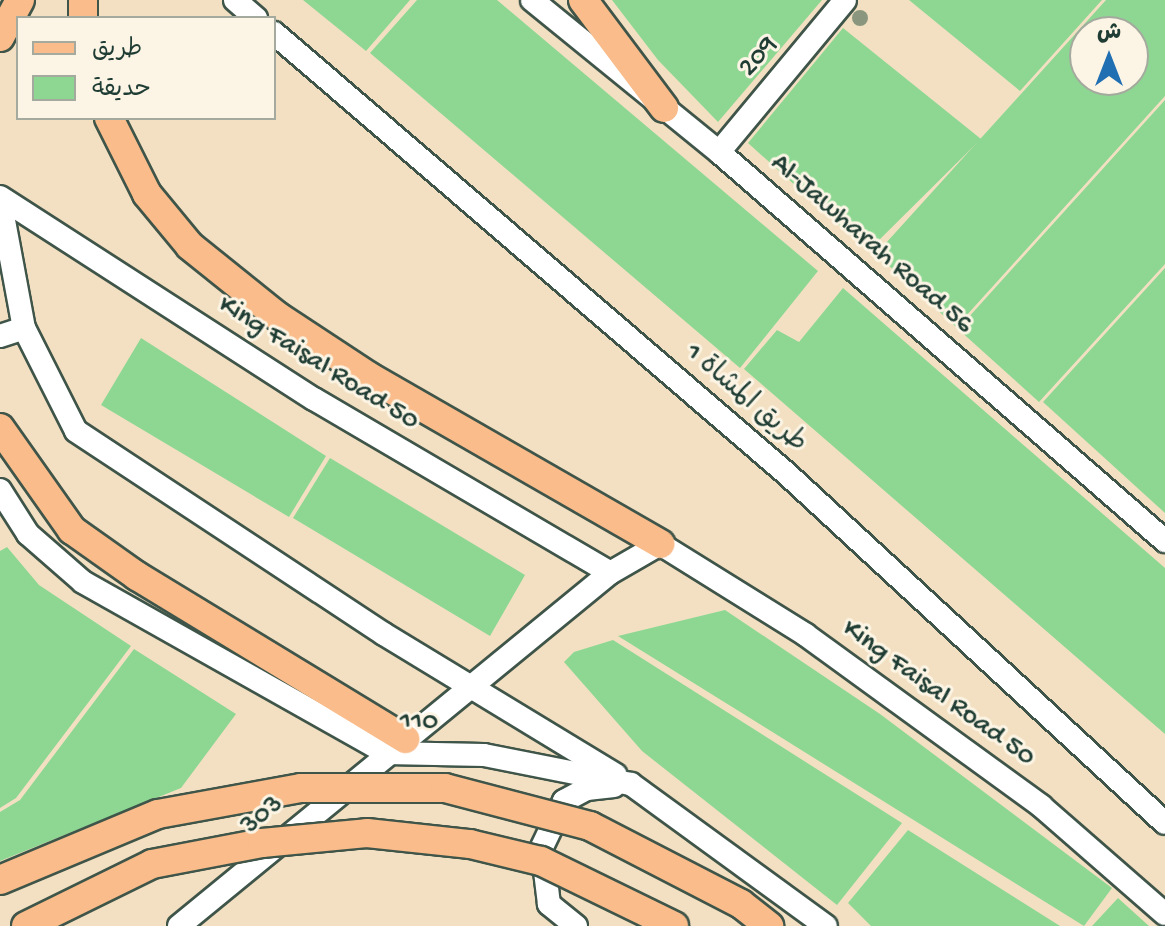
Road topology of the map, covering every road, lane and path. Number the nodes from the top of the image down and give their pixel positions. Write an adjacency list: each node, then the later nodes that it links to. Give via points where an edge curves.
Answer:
1 (20, 0): 8 (main road)
2 (235, 0): 6 (street)
3 (532, 0): 9 (street, Al-Jawharah Road 56)
4 (583, 0): 9 (main road)
5 (845, 0): 11 (street, 209)
6 (254, 16)
7 (276, 35): 23 (street, طريق المشاة 1, via 787,474)
8 (0, 37)
9 (664, 108): 11 (street, Al-Jawharah Road 56)
10 (110, 120): 18 (main road, via 147,194 190,246 277,316 370,377)
11 (719, 152): 17 (street, Al-Jawharah Road 56)
12 (0, 198): 13 (street); 19 (street, King Faisal Road 50, via 314,399)
13 (24, 328): 14 (street); 20 (street, via 76,431)
14 (0, 336)
15 (0, 428): 21 (main road, via 72,530)
16 (0, 490): 21 (street, 110, via 28,534 83,582)
17 (1165, 541)
18 (660, 544): 19 (street, 303); 25 (street, King Faisal Road 50, via 806,635 1041,806)
19 (610, 573): 20 (street, 303)
20 (474, 688): 21 (street, 303); 22 (street)
21 (396, 746): 22 (street, 110, via 484,755); 27 (street, 303)
22 (631, 784): 28 (street, via 587,789 564,801 542,847 549,904); 31 (street, 110)
23 (1165, 823)
24 (0, 880): 30 (main road, bridge, via 158,814 301,788 445,788 590,826 741,904)
25 (1165, 914)
26 (26, 926): 29 (main road, bridge, via 152,864 262,843 367,833 470,844 541,861)
27 (179, 926)
28 (576, 926)
29 (674, 926)
30 (769, 926)
31 (826, 926)

